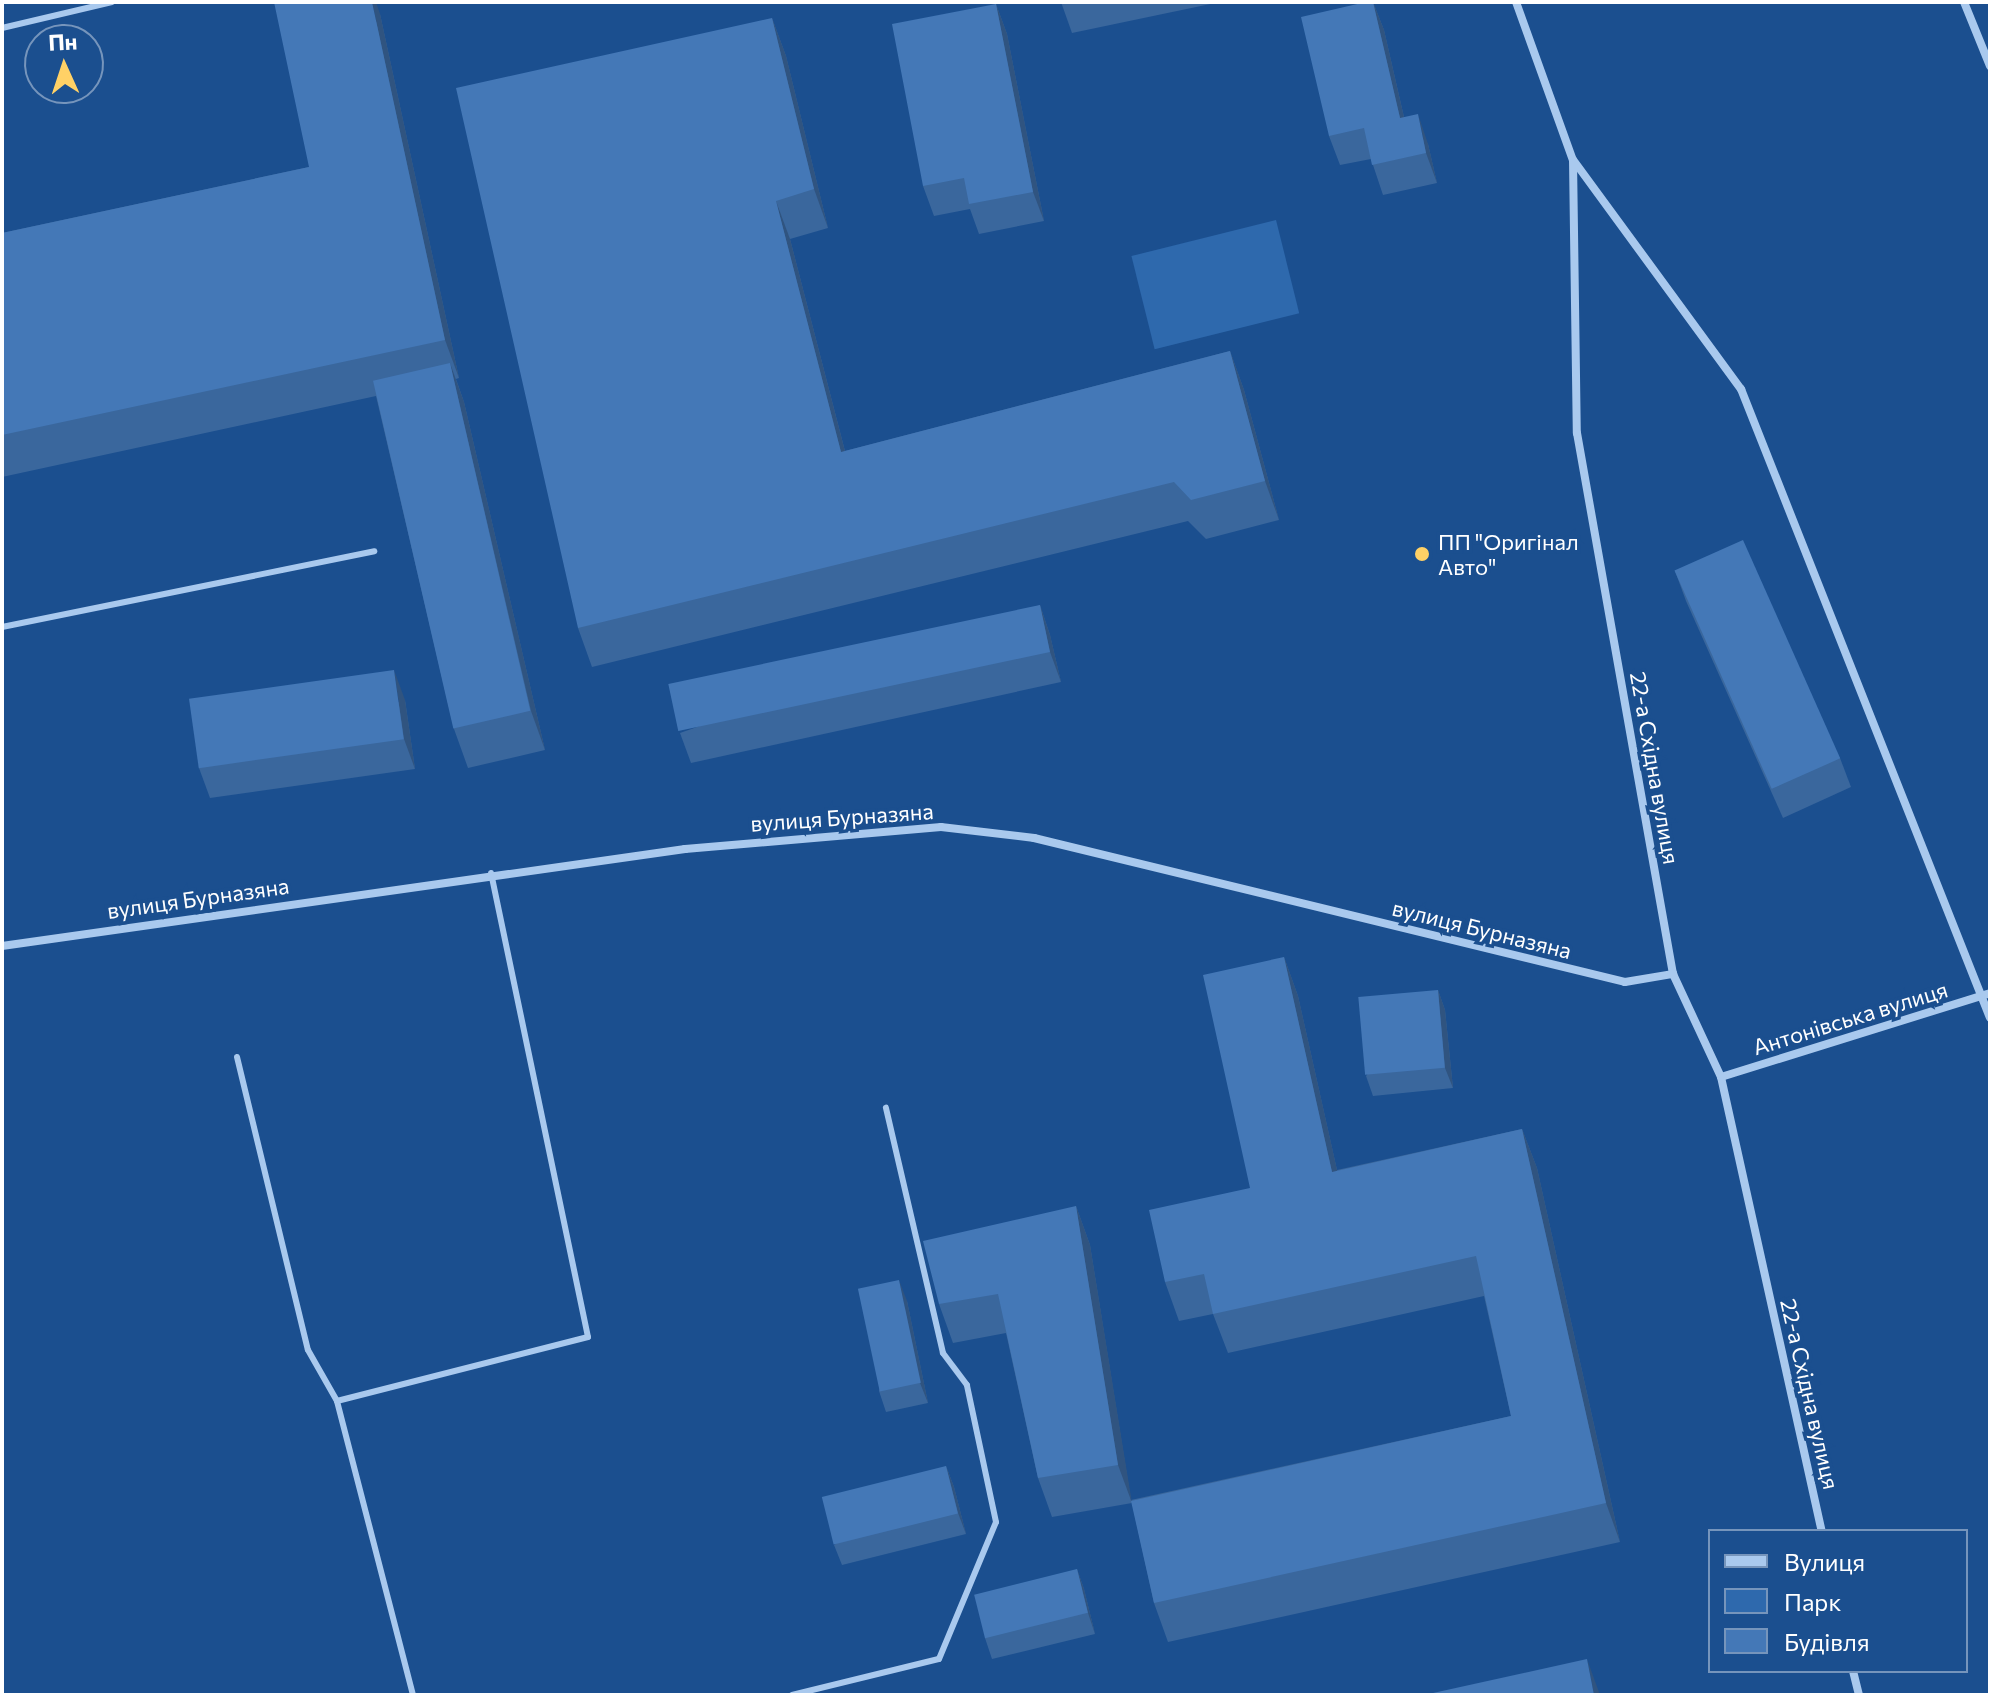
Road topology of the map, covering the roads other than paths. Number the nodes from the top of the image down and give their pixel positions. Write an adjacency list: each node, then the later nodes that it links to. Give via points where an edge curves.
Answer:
1 (112, 2): 4 (lane)
2 (1516, 2): 6 (street, 22-а Східна вулиця)
3 (1964, 2): 5 (street)
4 (2, 28)
5 (1990, 66)
6 (1573, 160): 11 (street, 22-а Східна вулиця, via 1577,433); 12 (street, via 1741,389)
7 (374, 551): 8 (lane)
8 (2, 627)
9 (491, 873): 10 (street, вулиця Бурназяна); 11 (street, вулиця Бурназяна, via 833,833 941,827 1034,838 1625,982); 17 (lane, via 588,1337)
10 (2, 946)
11 (1673, 974): 15 (street, 22-а Східна вулиця)
12 (1985, 995): 13 (street); 15 (street, Антонівська вулиця)
13 (1990, 1018)
14 (237, 1057): 17 (lane, via 308,1350)
15 (1721, 1077): 18 (street, 22-а Східна вулиця)
16 (886, 1108): 21 (lane, via 943,1353 967,1385 996,1522 939,1659)
17 (337, 1401): 20 (lane)
18 (1822, 1529)
19 (1854, 1673): 22 (street)
20 (413, 1695)
21 (792, 1695)
22 (1859, 1695)

